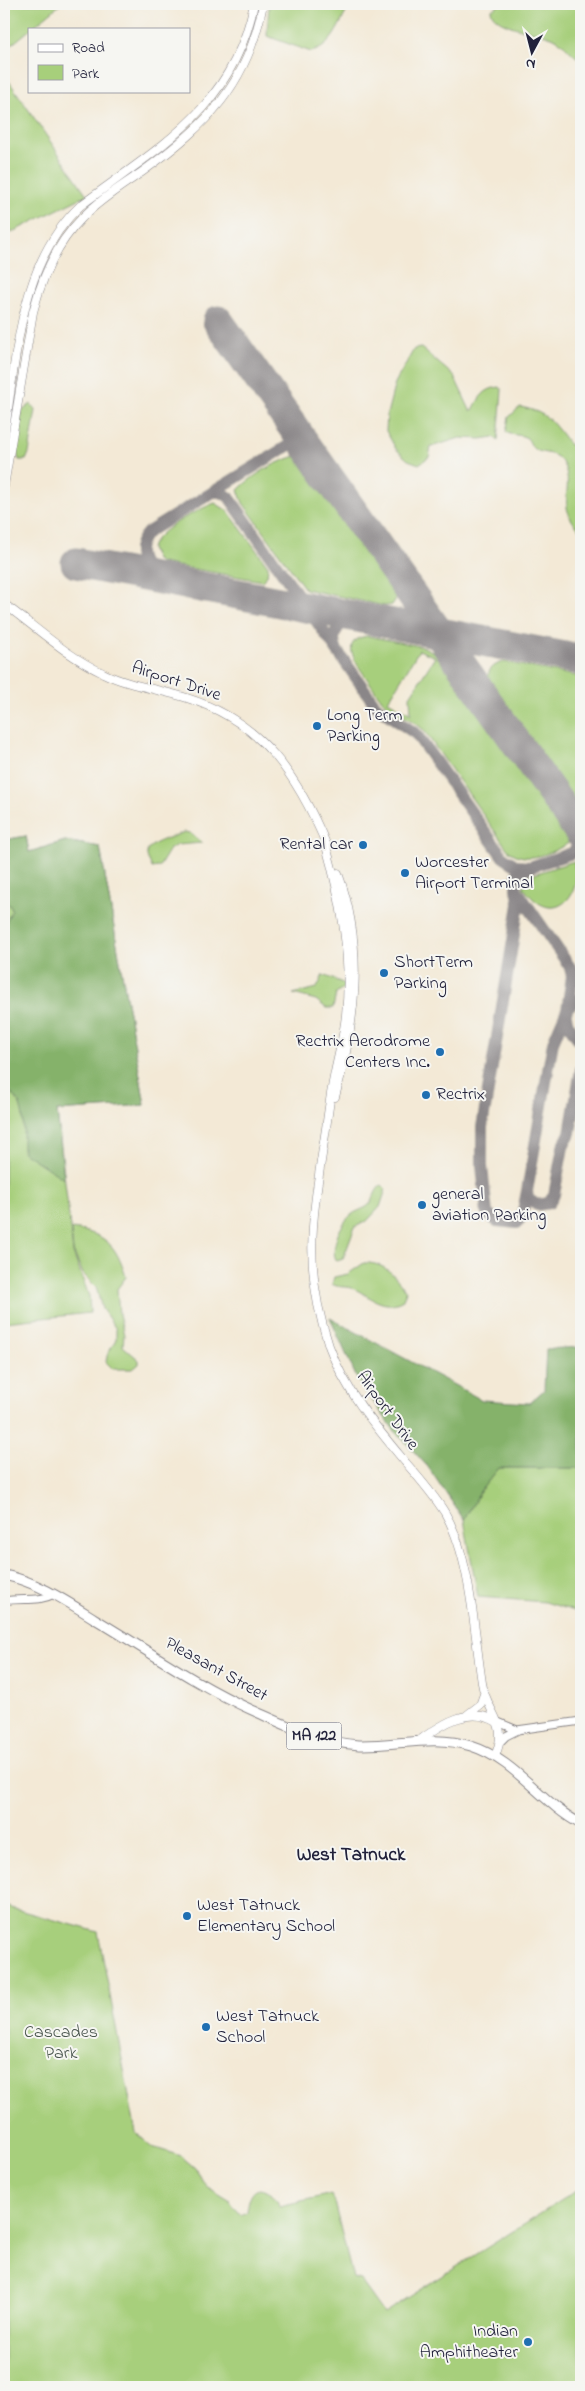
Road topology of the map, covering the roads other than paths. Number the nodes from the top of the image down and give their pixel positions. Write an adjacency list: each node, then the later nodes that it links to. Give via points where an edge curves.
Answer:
1 (254, 4): 3 (main road, via 235,61 206,105 170,140 80,206 49,245 36,270 27,299)
2 (263, 4): 4 (main road, via 246,60 214,111 176,147 86,214 68,234 53,259 33,312)
3 (4, 434)
4 (4, 486)
5 (4, 604): 9 (main road, Airport Drive, via 67,652 98,671 202,703 242,726 293,776 312,809 325,842 339,898 348,967 346,1018 314,1201 311,1244 314,1285 336,1362 358,1402 450,1522 465,1570)
6 (4, 1575): 7 (main road, Pleasant Street / MA 122)
7 (54, 1594): 8 (street, via 42,1599); 15 (main road, Pleasant Street / MA 122, via 216,1693 314,1736 359,1745)
8 (4, 1601)
9 (484, 1694): 10 (main road, via 480,1705); 13 (main road, Airport Drive)
10 (467, 1715): 12 (main road); 13 (main road)
11 (581, 1721): 14 (street)
12 (446, 1722): 15 (main road); 16 (main road, via 441,1730)
13 (498, 1722): 14 (street); 17 (main road, Airport Drive)
14 (520, 1730): 17 (street)
15 (420, 1740): 16 (main road, Pleasant Street / MA 122)
16 (442, 1740): 18 (main road, Pleasant Street / MA 122, via 469,1745)
17 (500, 1742): 18 (main road)
18 (494, 1756): 19 (main road, Pleasant Street / MA 122, via 511,1767 554,1807)
19 (581, 1824)

